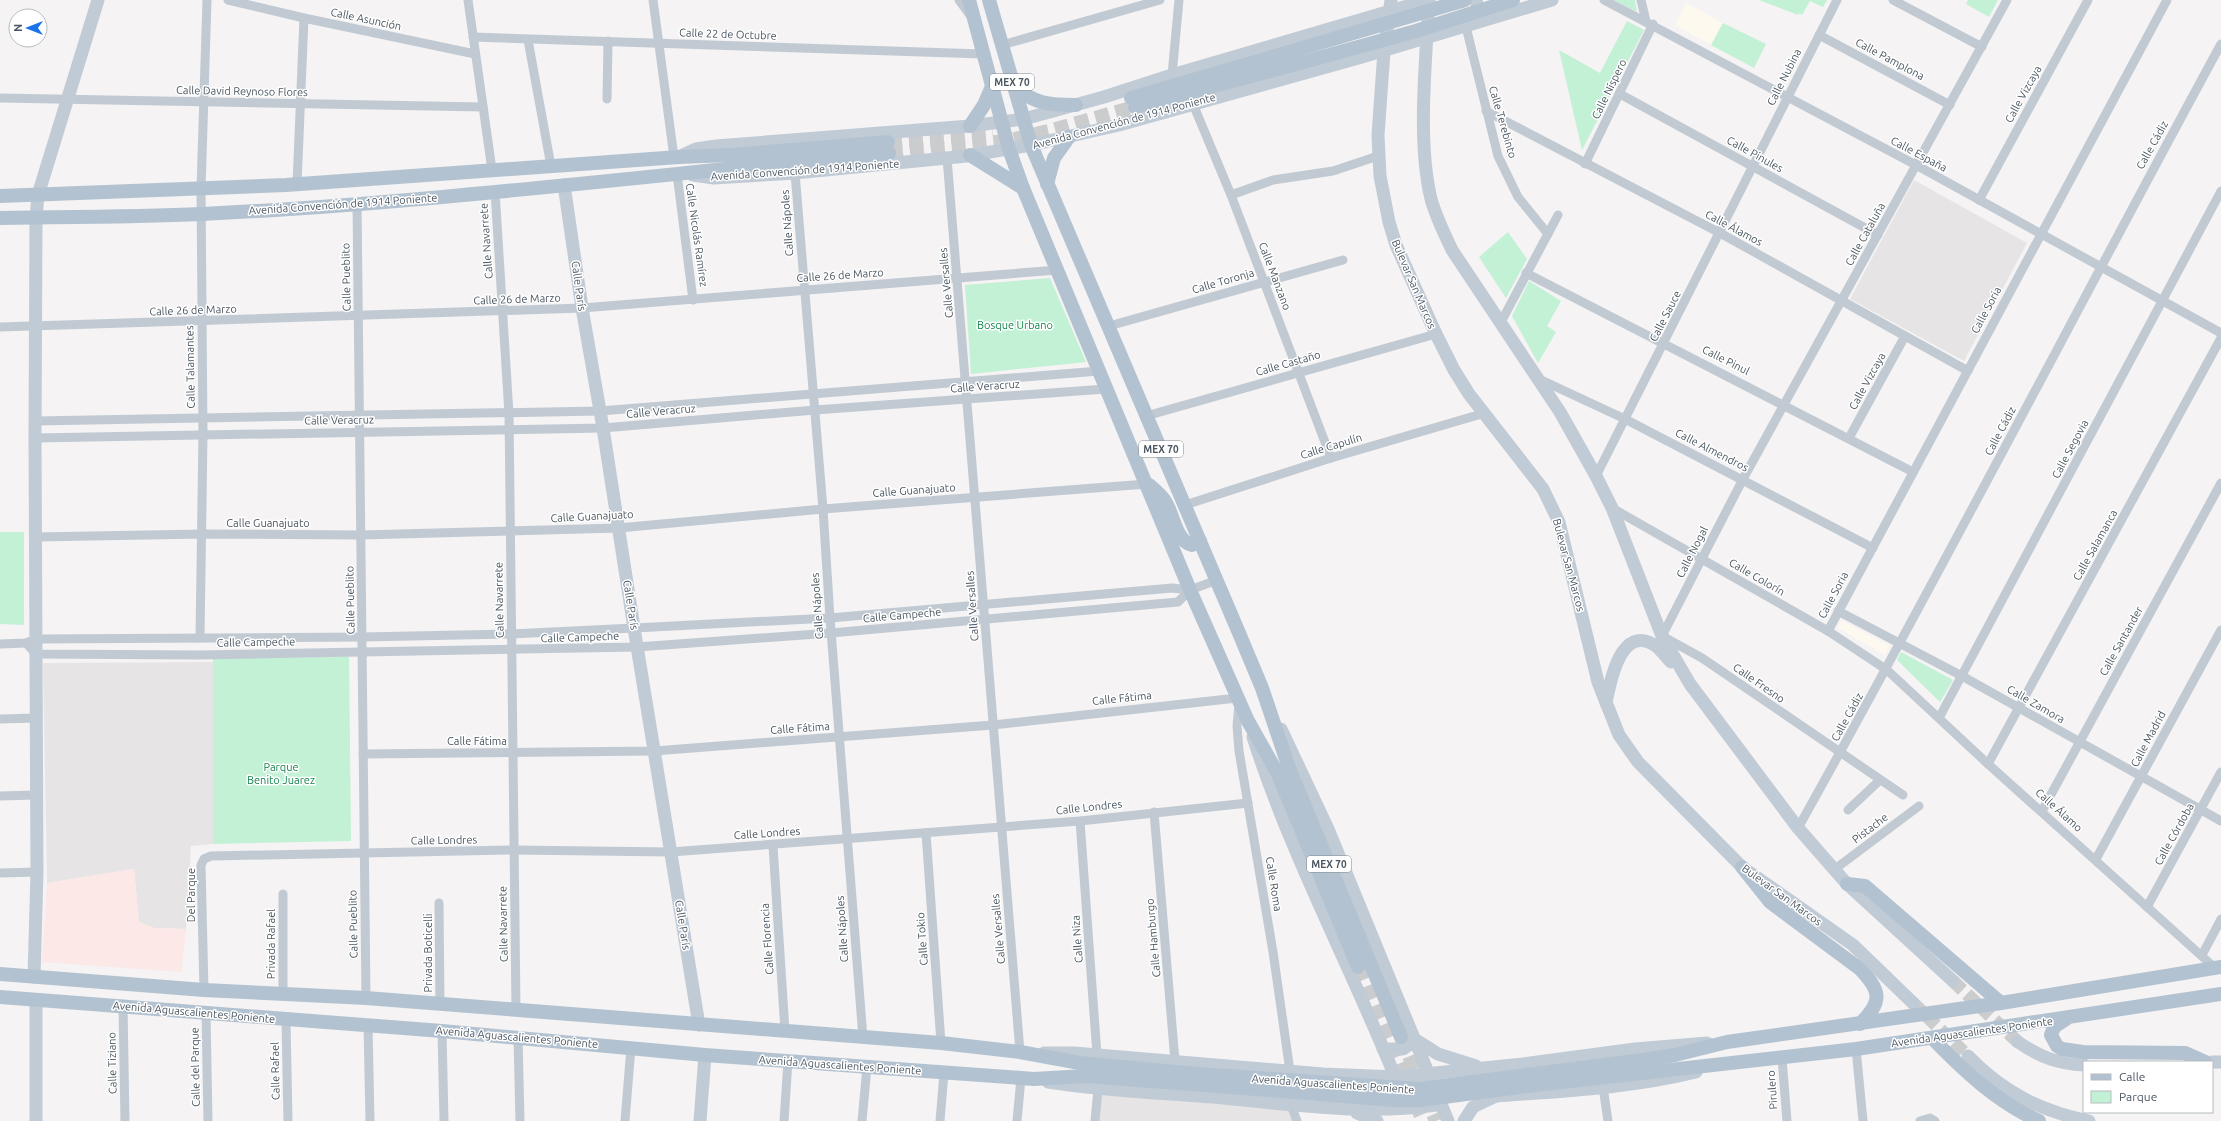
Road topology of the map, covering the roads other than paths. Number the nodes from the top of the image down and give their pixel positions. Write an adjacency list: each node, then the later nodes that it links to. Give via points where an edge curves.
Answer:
1 (98, 0): 51 (street)
2 (207, 0): 52 (street, Calle Talamantes)
3 (228, 0): 24 (street, Calle Asunción)
4 (468, 0): 31 (street)
5 (653, 0): 35 (street)
6 (959, 0): 26 (street)
7 (969, 0): 26 (main road, MEX 70)
8 (989, 0): 37 (main road, MEX 70)
9 (1160, 0): 37 (street)
10 (1179, 0): 44 (street)
11 (1428, 0): 23 (street, Avenida Convención de 1914 Poniente); 32 (street)
12 (1465, 0): 43 (main road, Avenida Convención de 1914 Poniente, bridge)
13 (1476, 0): 25 (street, via 1482,14)
14 (1513, 0): 43 (main road, Avenida Convención de 1914 Poniente, bridge, via 1416,31)
15 (1552, 0): 25 (street, Avenida Convención de 1914 Poniente)
16 (1604, 0): 28 (street, Calle España)
17 (1641, 0): 28 (street)
18 (1837, 0): 30 (street, Calle Nubina)
19 (1893, 0): 38 (street)
20 (2007, 0): 38 (street, Calle Cataluña)
21 (2088, 0): 87 (street, Calle Vizcaya)
22 (2167, 0): 95 (street, Calle Soria)
23 (1389, 6): 27 (street, Avenida Convención de 1914 Poniente); 39 (street, Bulevar San Marcos)
24 (304, 18): 40 (street, Calle Asunción); 55 (street)
25 (1491, 19): 29 (street, Avenida Convención de 1914 Poniente)
26 (975, 21): 41 (main road, MEX 70)
27 (1354, 21): 42 (street, via 1368,36 1366,53); 44 (street, Avenida Convención de 1914 Poniente)
28 (1650, 23): 47 (street, Calle Níspero); 50 (street, Calle España)
29 (1466, 27): 32 (street, Avenida Convención de 1914 Poniente); 59 (street, Calle Terebinto)
30 (1819, 35): 50 (street, Calle Nubina); 57 (street, Calle Pamplona)
31 (473, 37): 33 (street, Calle 22 de Octubre); 40 (street)
32 (1427, 39): 39 (street, Avenida Convención de 1914 Poniente); 111 (street, via 1424,134 1426,172 1432,199 1452,250)
33 (528, 40): 34 (street, Calle 22 de Octubre); 72 (street)
34 (608, 41): 35 (street, Calle 22 de Octubre); 49 (street)
35 (659, 44): 41 (street, Calle 22 de Octubre); 68 (street)
36 (2221, 44): 98 (street, Calle Cádiz)
37 (1002, 45): 46 (main road, MEX 70)
38 (1982, 47): 57 (street, Calle Cataluña)
39 (1384, 51): 42 (street, Avenida Convención de 1914 Poniente); 67 (street, Bulevar San Marcos)
40 (475, 54): 58 (street)
41 (983, 54): 45 (main road, MEX 70)
42 (1362, 57): 54 (street, Avenida Convención de 1914 Poniente)
43 (1291, 59): 53 (main road, Avenida Convención de 1914 Poniente)
44 (1172, 75): 56 (street, Avenida Convención de 1914 Poniente)
45 (993, 84): 61 (main road, MEX 70); 62 (main road, via 981,111)
46 (1013, 86): 56 (main road, via 1024,95 1045,104); 60 (main road, MEX 70)
47 (1620, 94): 70 (street, Calle Níspero); 73 (street, Calle Pinules)
48 (0, 98): 51 (street, Calle David Reynoso Flores)
49 (607, 98)
50 (1786, 98): 71 (street, Calle España); 73 (street, Calle Nubina)
51 (67, 100): 52 (street, Calle David Reynoso Flores); 84 (street)
52 (204, 102): 55 (street, Calle David Reynoso Flores); 81 (street, Calle Talamantes)
53 (1133, 103)
54 (1193, 104): 63 (street, Avenida Convención de 1914 Poniente); 85 (street, Calle Manzano)
55 (300, 105): 58 (street, Calle David Reynoso Flores); 77 (street)
56 (1076, 105): 60 (street, Avenida Convención de 1914 Poniente)
57 (1950, 105): 71 (street, Calle Cataluña)
58 (483, 107): 74 (street)
59 (1486, 111): 70 (street, Calle Álamos); 94 (street, Calle Terebinto, via 1498,156 1518,197)
60 (1024, 119): 61 (street, Avenida Convención de 1914 Poniente); 64 (main road, MEX 70)
61 (1002, 123): 62 (street, Avenida Convención de 1914 Poniente); 65 (main road, MEX 70)
62 (970, 126): 68 (street, Avenida Convención de 1914 Poniente, via 716,146 696,149)
63 (1069, 137): 64 (street, Avenida Convención de 1914 Poniente); 78 (main road, via 1054,158)
64 (1032, 145): 65 (street, Avenida Convención de 1914 Poniente); 78 (main road, MEX 70)
65 (1009, 149): 66 (street, Avenida Convención de 1914 Poniente); 80 (main road, MEX 70)
66 (970, 155): 69 (street, Avenida Convención de 1914 Poniente); 80 (main road)
67 (1378, 156): 85 (street, via 1333,171 1273,180); 116 (street, Bulevar San Marcos, via 1392,233)
68 (677, 157): 72 (main road, Avenida Convención de 1914 Poniente); 76 (main road, Avenida Convención de 1914 Poniente, via 888,147)
69 (947, 158): 75 (street, Avenida Convención de 1914 Poniente); 101 (street, Calle Versalles)
70 (1585, 164): 93 (street, Calle Álamos)
71 (1916, 165): 87 (street, Calle España); 96 (street, Calle Cataluña)
72 (551, 166): 74 (main road, Avenida Convención de 1914 Poniente)
73 (1753, 166): 93 (street, Calle Sauce); 96 (street, Calle Pinules)
74 (492, 170): 77 (main road, Avenida Convención de 1914 Poniente)
75 (795, 172): 76 (street, Avenida Convención de 1914 Poniente, via 714,178); 103 (street, Calle Nápoles)
76 (681, 174): 79 (main road, Avenida Convención de 1914 Poniente); 104 (street, Calle Nicolás Ramírez)
77 (297, 184): 81 (main road, Avenida Convención de 1914 Poniente)
78 (1047, 184): 113 (main road, MEX 70)
79 (564, 185): 82 (main road, Avenida Convención de 1914 Poniente); 107 (street, Calle París)
80 (1023, 188): 99 (main road, MEX 70)
81 (201, 189): 84 (main road, Avenida Convención de 1914 Poniente); 89 (street, Calle Talamantes)
82 (495, 191): 88 (main road, Avenida Convención de 1914 Poniente); 108 (street, Calle Navarrete)
83 (2221, 191): 106 (street, Calle Segovia)
84 (38, 195): 86 (main road, Avenida Convención de 1914 Poniente); 92 (street)
85 (1231, 195): 102 (street, Calle Manzano)
86 (0, 196)
87 (1979, 200): 95 (street, Calle España)
88 (357, 203): 89 (main road, Avenida Convención de 1914 Poniente); 109 (street, Calle Pueblito)
89 (201, 214): 92 (main road, Avenida Convención de 1914 Poniente); 110 (street, Calle Talamantes)
90 (1558, 215): 94 (street)
91 (0, 218): 92 (main road, Avenida Convención de 1914 Poniente)
92 (36, 218): 112 (street)
93 (1720, 233): 105 (street, Calle Álamos); 119 (street, Calle Sauce)
94 (1548, 234): 100 (street)
95 (2040, 234): 98 (street, Calle España); 121 (street, Calle Soria)
96 (1878, 235): 105 (street, Calle Cataluña)
97 (1343, 260): 102 (street, Calle Toronja)
98 (2100, 266): 106 (street, Calle España); 180 (street, Calle Cádiz)
99 (1058, 270): 101 (street, Calle 26 de Marzo); 120 (main road, MEX 70)
100 (1526, 273): 111 (street); 119 (street, Calle Pinul)
101 (958, 278): 103 (street, Calle 26 de Marzo); 124 (street, Calle Versalles)
102 (1264, 282): 113 (street, Calle Toronja); 122 (street, Calle Manzano)
103 (804, 290): 104 (street, Calle 26 de Marzo); 126 (street, Calle Nápoles)
104 (693, 300): 107 (street, Calle 26 de Marzo)
105 (1841, 301): 117 (street, Calle Álamos); 128 (street, Calle Cataluña)
106 (2162, 301): 115 (street, Calle España); 186 (street, Calle Segovia)
107 (582, 308): 108 (street, Calle 26 de Marzo); 130 (street, Calle París)
108 (503, 312): 109 (street, Calle 26 de Marzo); 132 (street, Calle Navarrete)
109 (359, 315): 110 (street, Calle 26 de Marzo); 133 (street, Calle Pueblito)
110 (202, 322): 112 (street, Calle 26 de Marzo); 135 (street, Calle Talamantes)
111 (1501, 322): 123 (street)
112 (34, 326): 114 (street, Calle 26 de Marzo); 138 (street)
113 (1109, 326): 134 (main road, MEX 70)
114 (0, 327)
115 (2221, 333)
116 (1436, 334): 122 (street, Calle Castaño); 131 (street, Bulevar San Marcos, via 1469,394)
117 (1905, 336): 121 (street, Calle Álamos); 145 (street, Calle Vizcaya)
118 (2221, 338): 191 (street, Calle Salamanca)
119 (1665, 343): 128 (street, Calle Pinul); 137 (street, Calle Sauce)
120 (1099, 371): 124 (street, Calle Veracruz); 125 (main road, MEX 70)
121 (1968, 371): 147 (street, Calle Soria)
122 (1299, 372): 134 (street, Calle Castaño); 146 (street, Calle Manzano)
123 (1538, 378): 137 (street, Calle Almendros); 148 (street)
124 (966, 383): 126 (street, Calle Veracruz); 127 (street, Calle Versalles)
125 (1106, 389): 127 (street, Calle Veracruz); 151 (main road, MEX 70)
126 (814, 394): 129 (street, Calle Nápoles); 130 (street, Calle Veracruz)
127 (968, 399): 129 (street, Calle Veracruz); 152 (street, Calle Versalles)
128 (1784, 404): 145 (street, Calle Pinul); 149 (street, Calle Cataluña)
129 (815, 410): 139 (street, Calle Veracruz); 155 (street, Calle Nápoles)
130 (600, 411): 132 (street, Calle Veracruz); 139 (street, Calle París)
131 (1485, 413): 146 (street, Calle Capulín); 190 (street, Bulevar San Marcos, via 1543,489 1559,522 1598,682)
132 (509, 414): 133 (street, Calle Veracruz); 140 (street, Calle Navarrete)
133 (360, 416): 136 (street, Calle Veracruz); 141 (street, Calle Pueblito)
134 (1146, 416): 153 (main road, MEX 70)
135 (203, 419): 136 (street, Calle Veracruz); 138 (street, Calle Veracruz); 142 (street, Calle Talamantes)
136 (219, 419): 143 (street, via 216,427)
137 (1626, 419): 148 (street, Calle Sauce); 149 (street, Calle Almendros)
138 (34, 421): 144 (street)
139 (603, 428): 140 (street, Calle Veracruz); 156 (street, Calle París)
140 (510, 431): 141 (street, Calle Veracruz); 157 (street, Calle Navarrete)
141 (360, 432): 143 (street, Calle Veracruz); 159 (street, Calle Pueblito)
142 (203, 434): 143 (street, Calle Veracruz); 144 (street, Calle Veracruz); 158 (street, Calle Talamantes)
143 (218, 434)
144 (34, 438): 160 (street)
145 (1849, 438): 147 (street, Calle Pinul)
146 (1331, 458): 153 (street, Calle Capulín)
147 (1914, 472): 162 (street, Calle Soria)
148 (1596, 476): 154 (street)
149 (1743, 479): 162 (street, Calle Almendros); 163 (street, Calle Nogal)
150 (2221, 483): 198 (street, Calle Santander)
151 (1147, 484): 152 (street, Calle Guanajuato); 161 (main road, via 1163,498 1183,540 1192,545); 165 (main road, MEX 70)
152 (975, 498): 155 (street, Calle Guanajuato); 166 (street, Calle Versalles)
153 (1185, 506): 161 (main road, MEX 70)
154 (1612, 508): 163 (street, Calle Colorín); 175 (street)
155 (823, 509): 156 (street, Calle Guanajuato); 168 (street, Calle Nápoles)
156 (619, 528): 157 (street, Calle Guanajuato); 170 (street, Calle París)
157 (510, 532): 159 (street, Calle Guanajuato); 174 (street, Calle Navarrete)
158 (203, 534): 159 (street, Calle Guanajuato); 160 (street, Calle Guanajuato); 177 (street, Calle Talamantes)
159 (361, 535): 176 (street, Calle Pueblito)
160 (36, 537): 178 (street)
161 (1200, 541): 164 (main road, MEX 70)
162 (1873, 548): 167 (street, Calle Soria)
163 (1702, 559): 172 (street, Calle Colorín); 175 (street, Calle Nogal)
164 (1217, 580): 165 (street, Calle Campeche); 188 (main road, MEX 70)
165 (1190, 590): 166 (street, Calle Campeche, via 1172,588); 169 (street, Calle Campeche, via 1178,602); 189 (main road, MEX 70)
166 (984, 604): 168 (street, Calle Campeche); 169 (street, Calle Versalles)
167 (1838, 611): 172 (street, Calle Soria); 180 (street, Calle Zamora)
168 (830, 618): 170 (street, Calle Campeche); 173 (street, Calle Nápoles)
169 (985, 620): 173 (street, Calle Campeche); 196 (street, Calle Versalles)
170 (634, 628): 174 (street, Calle Campeche); 181 (street, Calle París)
171 (2221, 630): 205 (street, Calle Madrid)
172 (1828, 631): 185 (street, Calle Colorín)
173 (831, 633): 181 (street, Calle Campeche); 197 (street, Calle Nápoles)
174 (511, 634): 176 (street, Calle Campeche); 182 (street, Calle Navarrete)
175 (1662, 636): 187 (street); 202 (street, Calle Fresno, via 1702,658)
176 (362, 637): 177 (street, Calle Campeche); 183 (street, Calle Pueblito)
177 (200, 638): 178 (street, Calle Campeche)
178 (31, 641): 179 (street, Calle Campeche); 184 (street)
179 (0, 644)
180 (1900, 645): 185 (street, Calle Cádiz); 186 (street, Calle Zamora)
181 (637, 647): 182 (street, Calle Campeche); 199 (street, Calle París)
182 (512, 651): 183 (street, Calle Campeche); 200 (street, Calle Navarrete)
183 (362, 652): 184 (street, Calle Campeche); 201 (street, Calle Pueblito)
184 (36, 654): 193 (street)
185 (1887, 670): 194 (street, Calle Álamo); 202 (street, Calle Cádiz)
186 (1962, 676): 191 (street, Calle Zamora); 194 (street, Calle Segovia)
187 (1690, 684): 190 (street, via 1657,647 1649,642 1633,643 1625,648 1613,669); 219 (street)
188 (1262, 688): 262 (main road, MEX 70, via 1289,768); 266 (street, MEX 70, via 1328,829)
189 (1238, 699): 195 (main road, MEX 70); 196 (street, Calle Fátima); 210 (street, Calle Roma, via 1239,745)
190 (1606, 704): 228 (street, Bulevar San Marcos, via 1619,735 1638,762)
191 (2020, 708): 198 (street, Calle Zamora); 203 (street, Calle Salamanca)
192 (0, 718): 193 (street)
193 (35, 718): 207 (street)
194 (1939, 718): 203 (street, Calle Álamo)
195 (1248, 721): 238 (main road, MEX 70, via 1278,774); 271 (street, MEX 70, via 1262,764 1316,898)
196 (993, 725): 197 (street, Calle Fátima); 218 (street, Calle Versalles)
197 (840, 737): 199 (street, Calle Fátima); 221 (street, Calle Nápoles)
198 (2080, 742): 205 (street, Calle Zamora); 214 (street, Calle Santander)
199 (654, 751): 200 (street, Calle Fátima); 224 (street, Calle París)
200 (512, 753): 201 (street, Calle Fátima); 223 (street, Calle Navarrete)
201 (363, 754): 226 (street, Calle Pueblito)
202 (1840, 754): 206 (street, Calle Fresno); 219 (street, Calle Cádiz)
203 (1988, 764): 214 (street, Calle Álamo)
204 (2221, 772): 213 (street, Calle Córdoba)
205 (2142, 776): 213 (street, Calle Zamora); 227 (street, Calle Madrid)
206 (1880, 780): 208 (street, Calle Fresno); 212 (street)
207 (36, 795): 209 (street); 230 (street)
208 (1903, 795)
209 (0, 796)
210 (1248, 803): 215 (street, Calle Londres); 285 (street, Calle Roma)
211 (1919, 806): 229 (street, Pistache)
212 (1848, 810)
213 (2201, 810): 217 (street, Calle Zamora); 235 (street, Calle Córdoba)
214 (2042, 811): 227 (street, Calle Álamo)
215 (1154, 812): 216 (street, Calle Londres); 279 (street, Calle Hamburgo)
216 (1080, 821): 218 (street, Calle Londres); 275 (street, Calle Niza)
217 (2221, 821)
218 (1001, 827): 220 (street, Calle Londres); 273 (street, Calle Versalles)
219 (1798, 828): 229 (street)
220 (926, 833): 221 (street, Calle Londres); 269 (street, Calle Tokio)
221 (847, 839): 222 (street, Calle Londres); 264 (street, Calle Nápoles)
222 (773, 846): 224 (street, Calle Londres); 261 (street, Calle Florencia)
223 (514, 850): 224 (street, Calle Londres); 226 (street, Calle Londres); 253 (street, Calle Navarrete)
224 (671, 852): 259 (street, Calle París)
225 (286, 854): 226 (street, Calle Londres); 243 (street, Del Parque, via 211,856 204,859 201,866)
226 (364, 854): 247 (street, Calle Pueblito)
227 (2096, 860): 235 (street, Calle Álamo)
228 (1742, 867): 249 (street, Bulevar San Marcos, via 1852,945); 257 (main road, via 1770,902 1860,968 1872,982 1877,990 1875,1006)
229 (1835, 870): 232 (street)
230 (37, 872): 231 (street); 241 (street)
231 (0, 873)
232 (1847, 884): 242 (street); 250 (main road, via 1865,886)
233 (283, 894): 244 (street, Privada Rafael)
234 (439, 902): 251 (street, Privada Boticelli)
235 (2147, 907): 237 (street, Calle Álamo)
236 (2221, 919): 237 (street)
237 (2202, 955): 239 (street, Calle Álamo)
238 (1358, 967)
239 (2218, 967): 250 (main road, Avenida Aguascalientes Poniente)
240 (0, 974): 241 (main road, Avenida Aguascalientes Poniente)
241 (34, 977): 243 (main road, Avenida Aguascalientes Poniente)
242 (1953, 981)
243 (204, 990): 244 (main road, Avenida Aguascalientes Poniente)
244 (283, 993): 247 (main road, Avenida Aguascalientes Poniente)
245 (2221, 994): 255 (main road, Avenida Aguascalientes Poniente)
246 (0, 997): 248 (main road, Avenida Aguascalientes Poniente)
247 (366, 998): 251 (main road, Avenida Aguascalientes Poniente)
248 (36, 1000): 252 (main road, Avenida Aguascalientes Poniente); 299 (street)
249 (1914, 1003)
250 (2001, 1003): 257 (main road, Avenida Aguascalientes Poniente)
251 (440, 1004): 253 (main road, Avenida Aguascalientes Poniente)
252 (123, 1005): 254 (main road, Avenida Aguascalientes Poniente); 300 (street, Calle Tiziano)
253 (516, 1010): 259 (main road, Avenida Aguascalientes Poniente)
254 (206, 1013): 256 (main road, Avenida Aguascalientes Poniente); 301 (street, Calle del Parque)
255 (2067, 1018): 265 (main road, Avenida Aguascalientes Poniente); 280 (main road, via 2054,1027 2051,1035 2056,1046 2062,1049 2083,1052 2185,1053)
256 (286, 1020): 258 (main road, Avenida Aguascalientes Poniente); 302 (street, Calle Rafael)
257 (1860, 1024): 267 (main road, Avenida Aguascalientes Poniente)
258 (368, 1025): 260 (main road, Avenida Aguascalientes Poniente); 303 (street)
259 (699, 1025): 261 (main road, Avenida Aguascalientes Poniente)
260 (442, 1031): 263 (main road, Avenida Aguascalientes Poniente); 304 (street)
261 (785, 1031): 264 (main road, Avenida Aguascalientes Poniente)
262 (1402, 1036)
263 (518, 1037): 270 (main road, Avenida Aguascalientes Poniente); 305 (street)
264 (863, 1038): 269 (main road, Avenida Aguascalientes Poniente)
265 (1932, 1038): 272 (main road, Avenida Aguascalientes Poniente); 323 (main road, via 1980,1084)
266 (1416, 1040): 271 (street, via 1403,1049); 284 (street, via 1438,1054); 288 (street, MEX 70)
267 (1727, 1042): 273 (main road, Avenida Aguascalientes Poniente, bridge, via 1650,1059 1419,1089 1198,1074 1080,1063); 284 (street, Avenida Aguascalientes Poniente, via 1635,1049)
268 (2018, 1042): 282 (street, via 2038,1056 2053,1061)
269 (941, 1043): 273 (main road, Avenida Aguascalientes Poniente)
270 (631, 1048): 274 (main road, Avenida Aguascalientes Poniente); 306 (street)
271 (1383, 1049): 289 (street, MEX 70)
272 (1856, 1049): 277 (main road, Avenida Aguascalientes Poniente); 320 (street)
273 (1027, 1053): 275 (street, Avenida Aguascalientes Poniente)
274 (705, 1055): 278 (main road, Avenida Aguascalientes Poniente); 307 (street)
275 (1097, 1055): 279 (street, Avenida Aguascalientes Poniente)
276 (1968, 1056): 324 (street, via 1988,1076 2024,1098 2050,1111)
277 (1782, 1058): 281 (main road, Avenida Aguascalientes Poniente); 319 (street, Pirulero)
278 (788, 1061): 283 (main road, Avenida Aguascalientes Poniente); 308 (street)
279 (1175, 1061): 285 (street, Avenida Aguascalientes Poniente)
280 (2203, 1061)
281 (1723, 1065): 290 (main road, Avenida Aguascalientes Poniente, bridge, via 1421,1100 1085,1076); 291 (street, Avenida Aguascalientes Poniente, via 1665,1080)
282 (2083, 1065)
283 (867, 1067): 286 (main road, Avenida Aguascalientes Poniente); 309 (street)
284 (1483, 1068): 288 (street, Avenida Aguascalientes Poniente); 293 (street, via 1472,1078 1474,1089 1483,1095)
285 (1290, 1071): 287 (street, Avenida Aguascalientes Poniente)
286 (944, 1073): 290 (main road, Avenida Aguascalientes Poniente); 310 (street)
287 (1324, 1074): 289 (street, Avenida Aguascalientes Poniente); 296 (street, via 1328,1089)
288 (1429, 1074): 289 (street, Avenida Aguascalientes Poniente); 294 (street, MEX 70)
289 (1396, 1077): 297 (street, MEX 70)
290 (1028, 1079): 292 (street, Avenida Aguascalientes Poniente); 311 (street)
291 (1604, 1087): 293 (street, Avenida Aguascalientes Poniente); 318 (street)
292 (1098, 1089): 295 (street, Avenida Aguascalientes Poniente); 312 (street)
293 (1496, 1096): 294 (street, Avenida Aguascalientes Poniente); 317 (street, via 1473,1107)
294 (1441, 1104): 297 (street, Avenida Aguascalientes Poniente); 316 (street, MEX 70)
295 (1291, 1105): 296 (street, Avenida Aguascalientes Poniente); 313 (street)
296 (1320, 1107): 298 (street, Avenida Aguascalientes Poniente)
297 (1408, 1109): 298 (street, Avenida Aguascalientes Poniente); 315 (street, MEX 70)
298 (1351, 1110): 314 (street)
299 (36, 1121)
300 (125, 1121)
301 (208, 1121)
302 (288, 1121)
303 (370, 1121)
304 (444, 1121)
305 (520, 1121)
306 (625, 1121)
307 (700, 1121)
308 (784, 1121)
309 (862, 1121)
310 (940, 1121)
311 (1017, 1121)
312 (1095, 1121)
313 (1297, 1121)
314 (1377, 1121)
315 (1413, 1121)
316 (1448, 1121)
317 (1464, 1121)
318 (1608, 1121)
319 (1787, 1121)
320 (1863, 1121)
321 (1920, 1121): 322 (street, via 1930,1118)
322 (1935, 1121)
323 (2039, 1121)
324 (2089, 1121)

